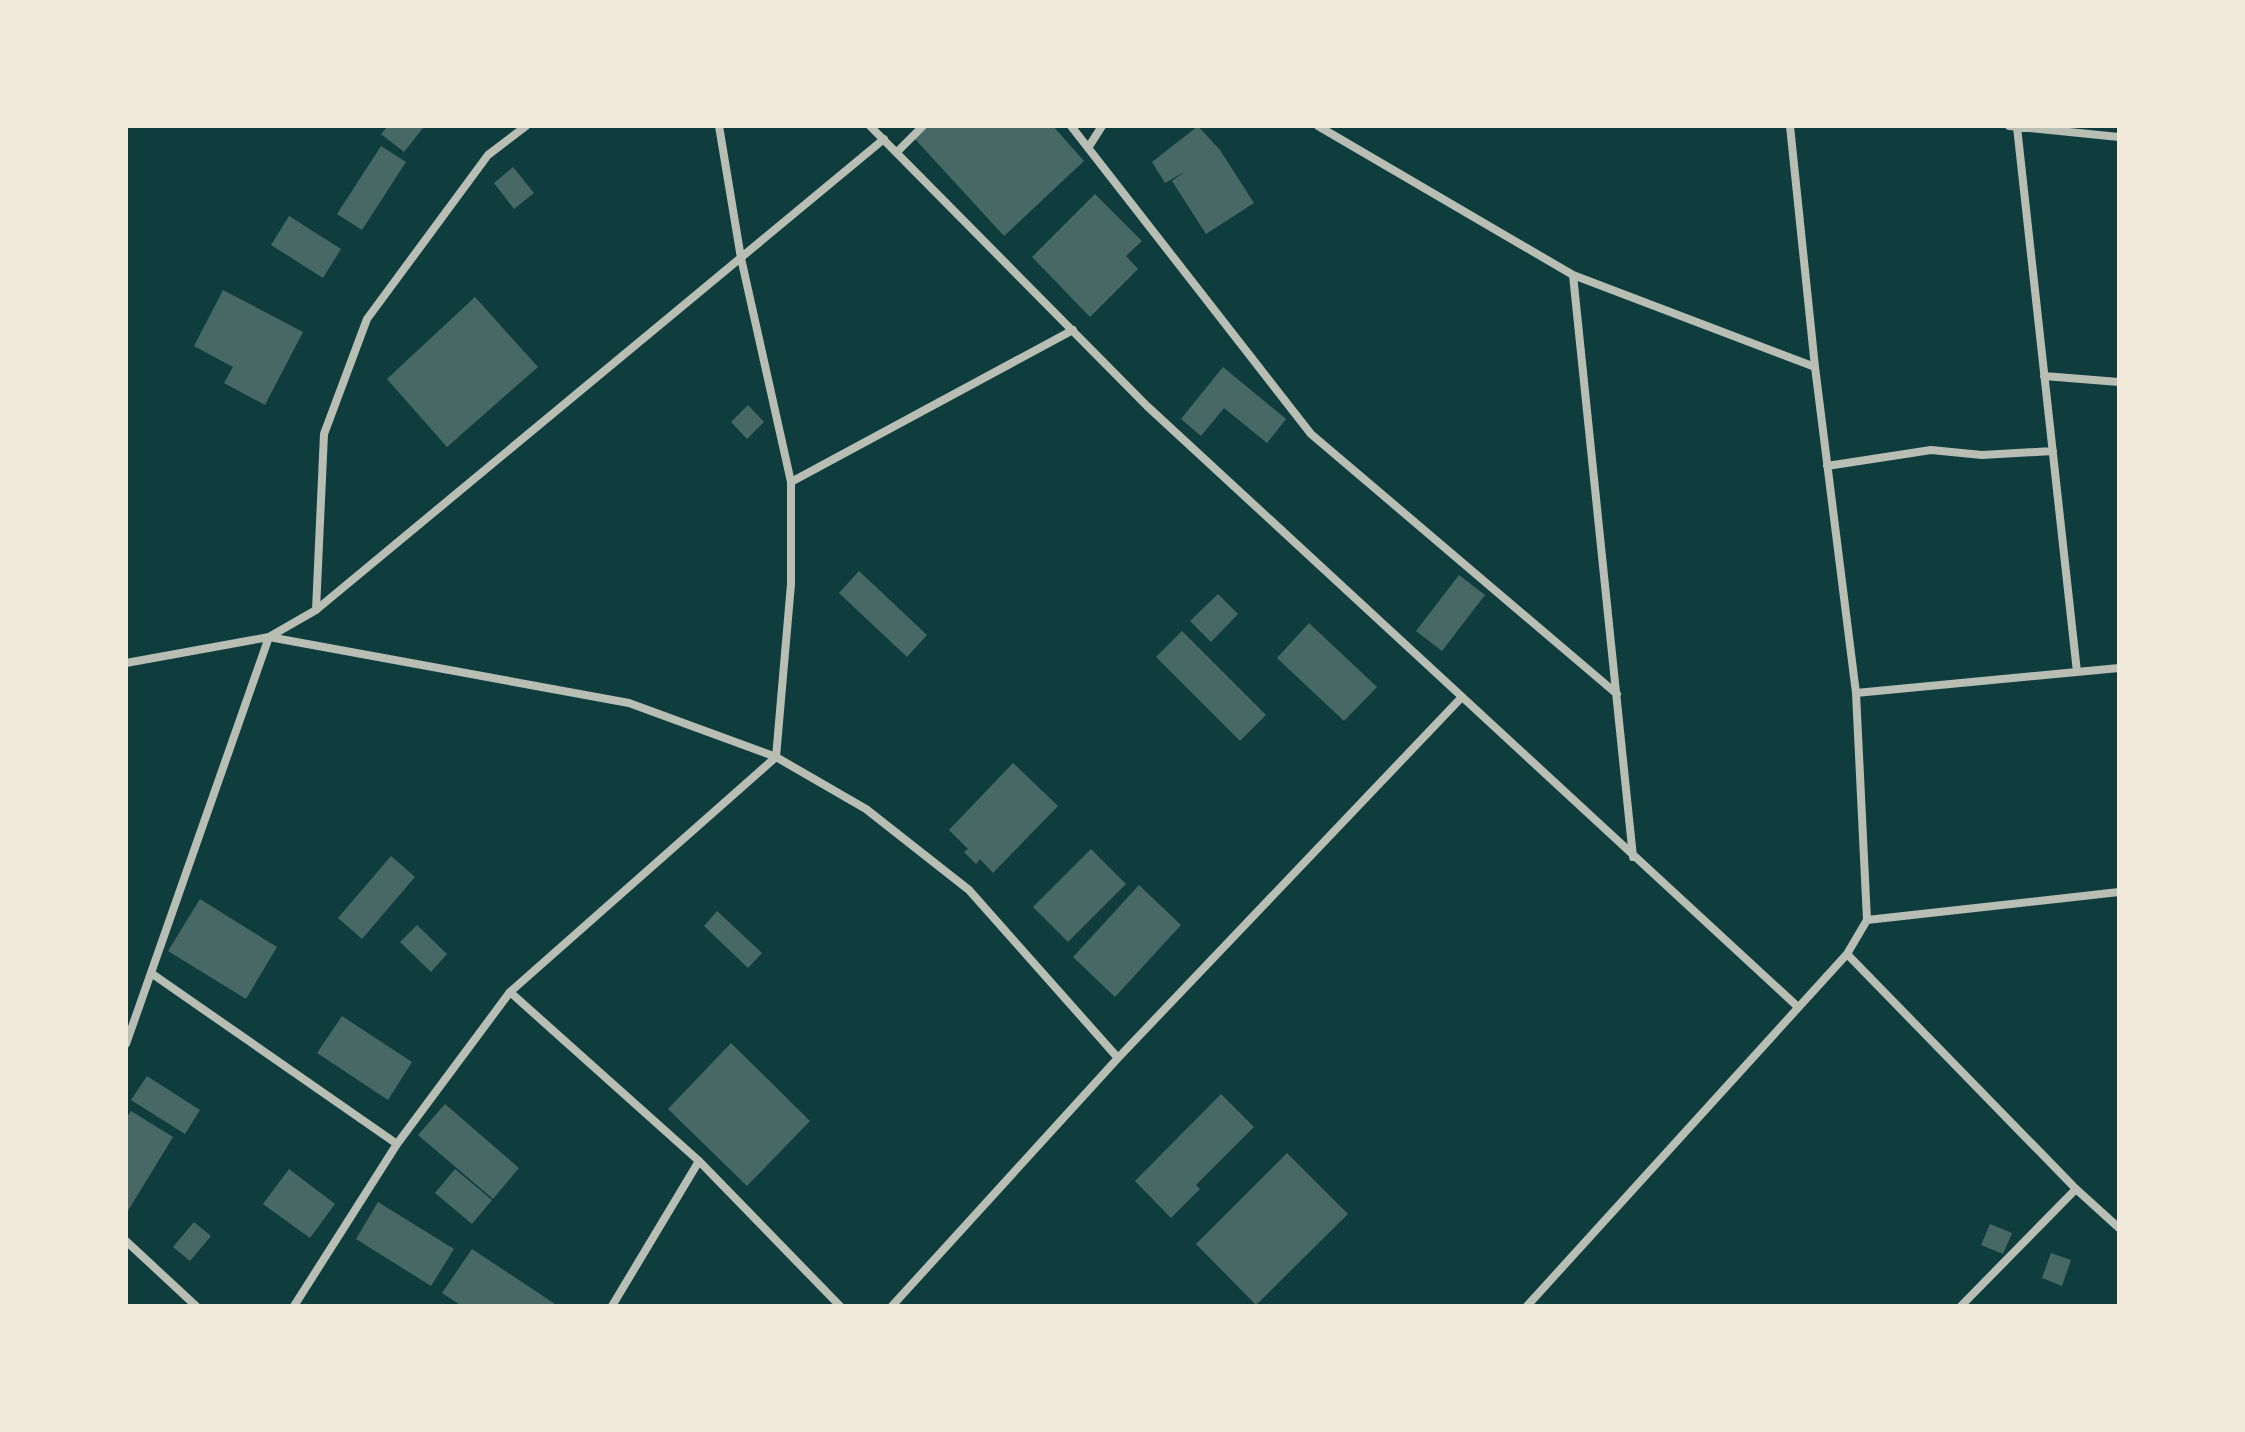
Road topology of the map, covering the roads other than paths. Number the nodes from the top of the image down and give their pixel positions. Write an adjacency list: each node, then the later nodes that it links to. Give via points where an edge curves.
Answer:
1 (526, 126): 24 (street, via 488,155 367,319 324,434)
2 (719, 126): 15 (street)
3 (870, 126): 12 (street)
4 (923, 126): 14 (street)
5 (1071, 126): 13 (street)
6 (1102, 126): 13 (street)
7 (1318, 126): 16 (street)
8 (1790, 126): 18 (street)
9 (2009, 126): 10 (street)
10 (2017, 127): 11 (street); 19 (street)
11 (2119, 137)
12 (884, 139): 14 (street); 15 (street)
13 (1088, 148): 30 (street, via 1311,434)
14 (897, 152): 17 (street)
15 (741, 258): 23 (street); 24 (street)
16 (1573, 275): 18 (street); 30 (street)
17 (1073, 330): 23 (street); 31 (street, via 1147,406)
18 (1815, 367): 22 (street)
19 (2044, 376): 20 (street); 21 (street)
20 (2119, 382)
21 (2053, 451): 22 (street, via 1982,455 1931,450); 28 (street)
22 (1827, 466): 29 (street)
23 (791, 482): 32 (street, via 791,584)
24 (316, 610): 25 (street)
25 (269, 637): 26 (street); 32 (street, via 629,703); 37 (street)
26 (126, 663)
27 (2119, 668): 28 (street)
28 (2077, 672): 29 (street)
29 (1856, 693): 35 (street)
30 (1617, 694): 33 (street)
31 (1461, 698): 33 (street); 41 (street)
32 (776, 757): 38 (street); 41 (street, via 866,809 969,890)
33 (1633, 857): 39 (street)
34 (2119, 892): 35 (street)
35 (1867, 920): 36 (street)
36 (1847, 954): 39 (street); 44 (street)
37 (151, 973): 40 (street); 42 (street)
38 (510, 992): 42 (street); 43 (street)
39 (1798, 1007): 52 (street)
40 (126, 1044)
41 (1118, 1058): 51 (street)
42 (397, 1144): 48 (street)
43 (699, 1161): 49 (street); 50 (street)
44 (2076, 1189): 45 (street); 53 (street)
45 (2119, 1228)
46 (126, 1241): 47 (street)
47 (196, 1306)
48 (294, 1306)
49 (612, 1306)
50 (840, 1306)
51 (892, 1306)
52 (1527, 1306)
53 (1961, 1306)

